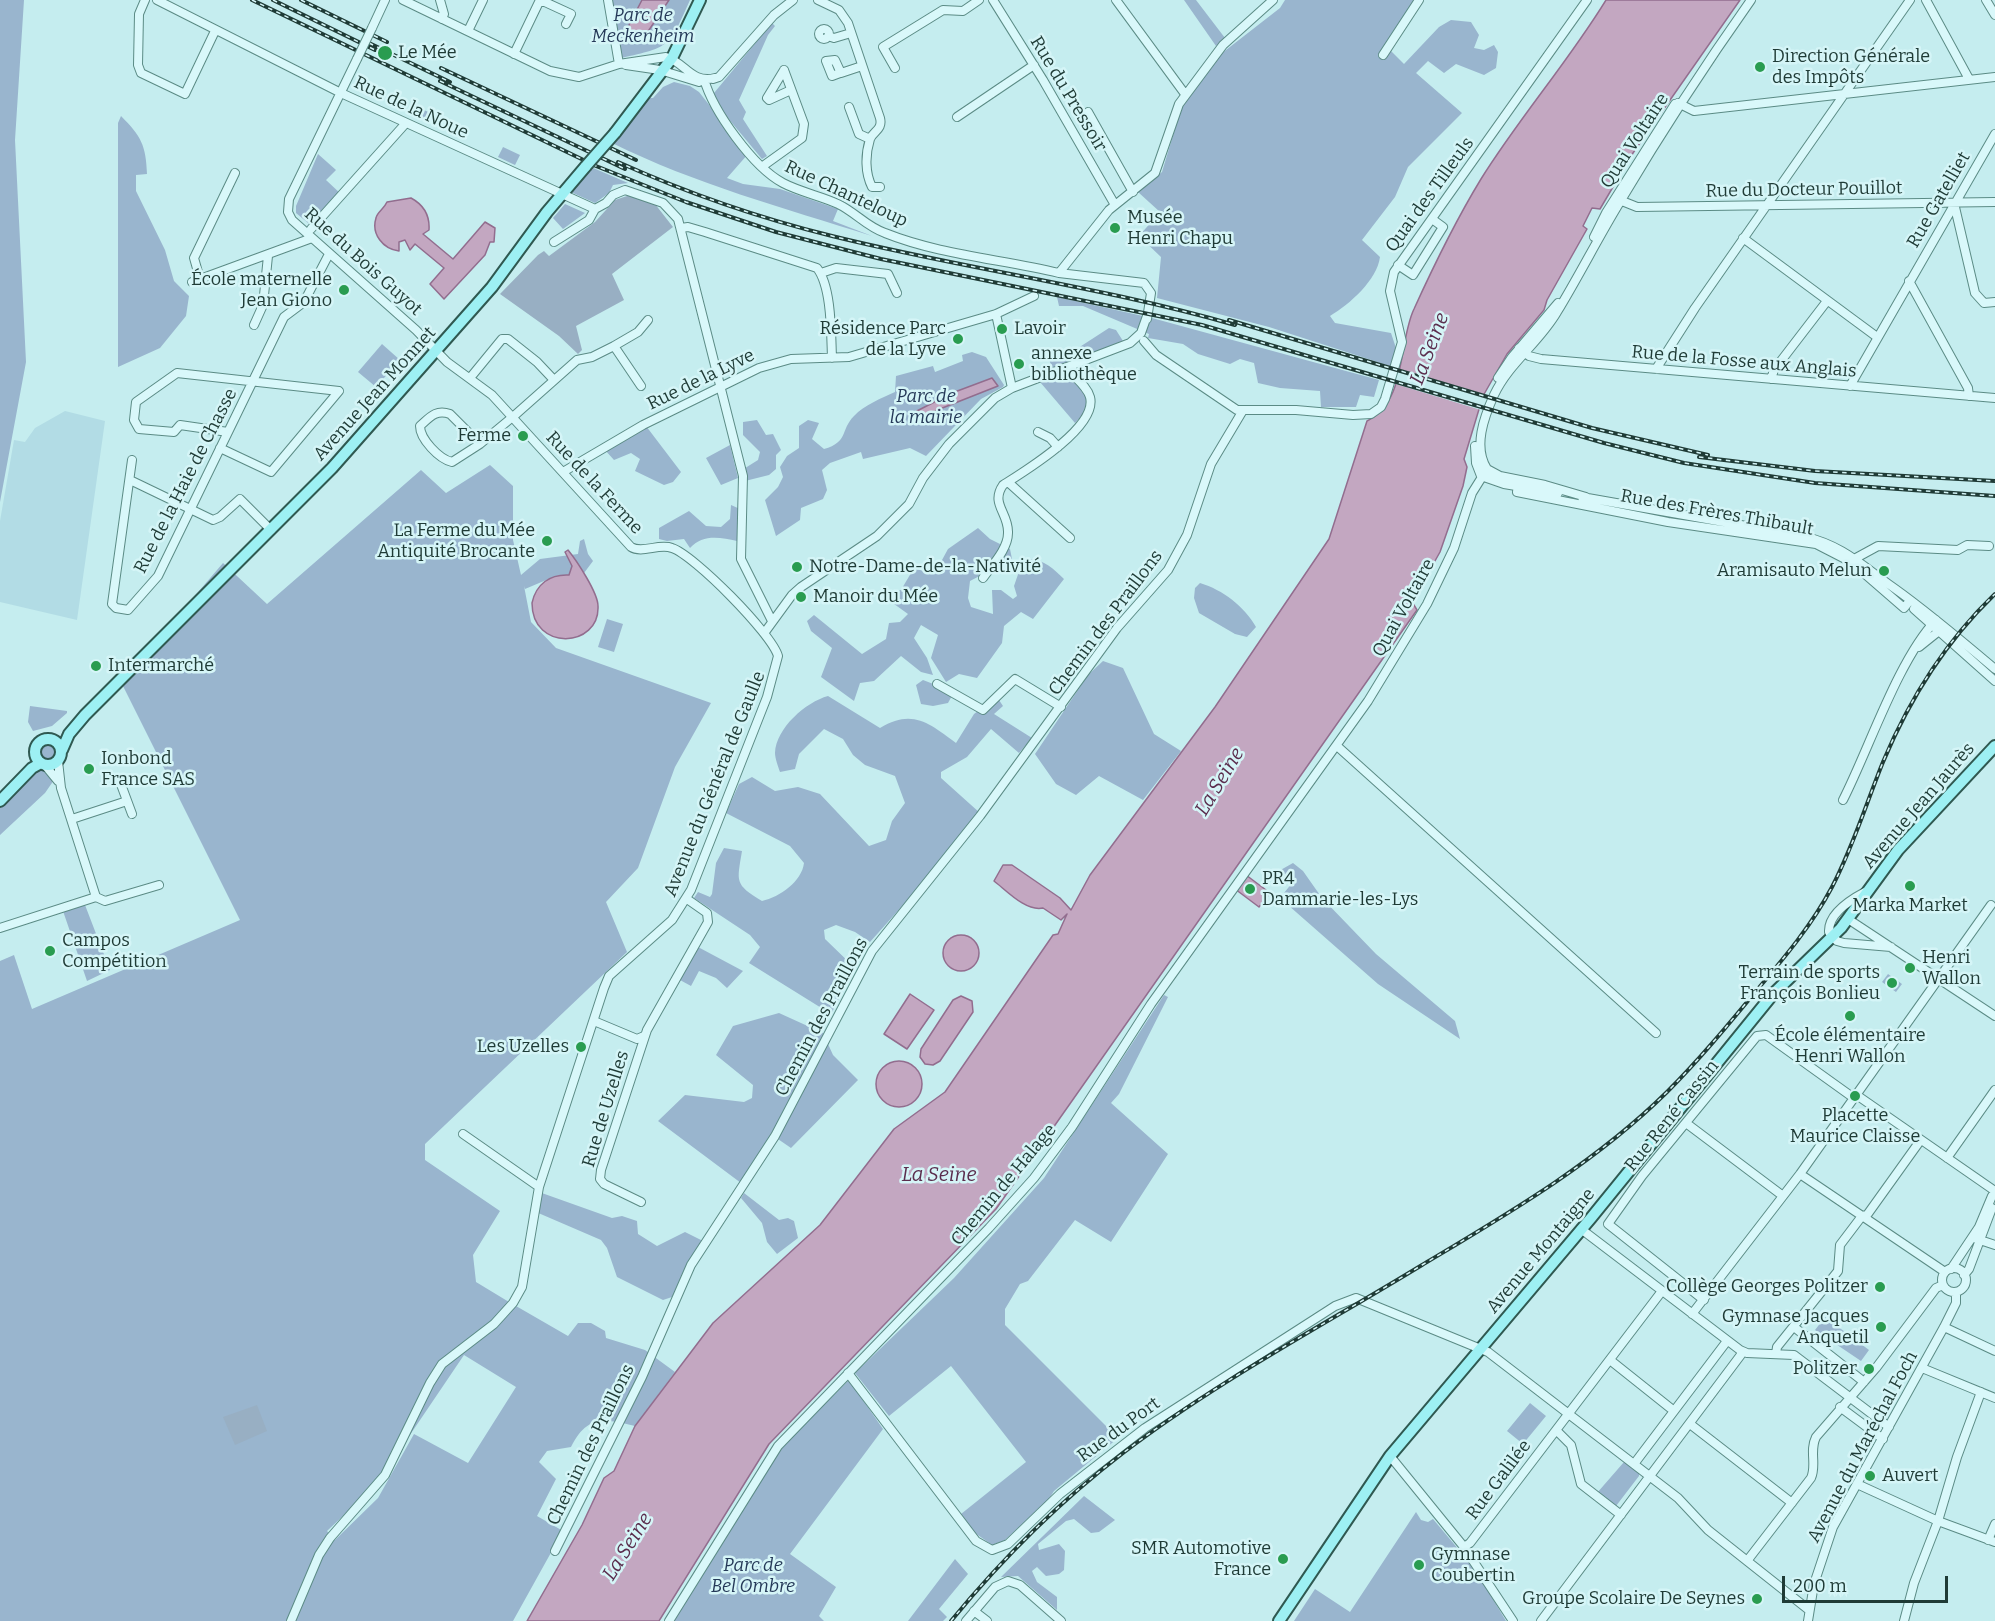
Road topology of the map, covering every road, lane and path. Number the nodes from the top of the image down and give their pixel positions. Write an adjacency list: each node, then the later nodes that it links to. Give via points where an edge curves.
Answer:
1 (145, 0): 25 (street, via 139,14 141,73 184,94)
2 (157, 0): 25 (street, Rue de la Noue)
3 (385, 0): 4 (street); 43 (street, Rue du Bois Guyot, bridge)
4 (390, 0)
5 (403, 0): 23 (street)
6 (440, 0): 23 (street)
7 (483, 0): 26 (street)
8 (608, 0): 31 (street)
9 (700, 0): 32 (main road, Avenue Jean Monnet)
10 (793, 0): 40 (street, via 715,78)
11 (818, 0): 27 (street, via 839,10)
12 (979, 0): 36 (street, via 963,11 943,10 884,47)
13 (993, 0): 33 (street, Rue du Pressoir)
14 (1116, 0): 45 (street)
15 (1273, 0): 45 (street, via 1223,45)
16 (1419, 0): 30 (street)
17 (1587, 0): 64 (street, Quai des Tilleuls)
18 (1751, 0): 46 (street, Quai Voltaire)
19 (1910, 0): 44 (street)
20 (1926, 0): 39 (street)
21 (1986, 0): 22 (street)
22 (1995, 15)
23 (442, 19): 26 (street)
24 (566, 24): 29 (street, via 571,14 539,2)
25 (215, 31): 43 (street, Rue de la Noue)
26 (468, 31): 29 (street)
27 (851, 33): 28 (street); 34 (street)
28 (828, 36)
29 (514, 54): 31 (street, via 568,76 579,77)
30 (1383, 55)
31 (619, 64): 32 (street, via 652,57); 35 (street)
32 (667, 65): 35 (street); 40 (street); 40 (street, via 685,80); 41 (main road, Avenue Jean Monnet)
33 (1034, 65): 49 (street); 61 (street, Rue du Pressoir)
34 (862, 66): 37 (street); 52 (street, via 881,124)
35 (648, 68): 41 (street)
36 (896, 68)
37 (840, 72)
38 (1995, 77): 39 (street)
39 (1969, 79): 44 (street)
40 (705, 81): 53 (street, Rue Chanteloup, via 715,109)
41 (651, 88): 57 (main road, Avenue Jean Monnet, bridge)
42 (791, 90): 53 (street, via 804,124 802,138)
43 (341, 93): 50 (street, Rue de la Noue); 67 (street, Rue du Bois Guyot, via 289,199 292,220)
44 (1844, 93): 46 (street, via 1694,111); 62 (street)
45 (1185, 94): 56 (street, via 1159,167)
46 (1679, 103): 58 (street, Quai Voltaire)
47 (849, 107): 52 (street, via 858,131)
48 (1088, 112): 56 (street)
49 (957, 117)
50 (406, 123): 57 (street, Rue de la Noue); 66 (street)
51 (1995, 134): 60 (street, Rue Gatelliet)
52 (870, 139): 55 (street, via 866,174 872,187)
53 (763, 166): 74 (street, Rue Chanteloup, via 786,184 842,206 890,236)
54 (235, 173): 71 (street, via 194,258 196,281)
55 (880, 187)
56 (1133, 192): 61 (street)
57 (561, 194): 63 (street, Rue de la Noue); 87 (main road, Avenue Jean Monnet, via 497,281)
58 (1618, 199): 62 (street, Rue du Docteur Pouillot, via 1637,207); 86 (street, Quai Voltaire, via 1557,304)
59 (1995, 202): 60 (street, Rue du Docteur Pouillot)
60 (1954, 203): 62 (street, Rue du Docteur Pouillot); 75 (street, Rue Gatelliet); 79 (street, via 1975,294 1984,303)
61 (1116, 205): 74 (street)
62 (1767, 205): 68 (street)
63 (595, 209): 65 (street, via 618,191 631,191 670,207); 69 (street, via 589,220)
64 (1432, 219): 72 (street, Quai des Tilleuls); 72 (street, via 1443,227 1413,275)
65 (681, 228): 73 (street, via 813,265); 96 (street)
66 (311, 229)
67 (312, 238): 70 (street, Rue du Bois Guyot); 71 (street)
68 (1743, 238): 78 (street); 90 (street)
69 (554, 242)
70 (329, 254): 87 (street, Rue du Bois Guyot); 94 (street, Rue de la Haie de Chasse, via 304,302 284,317)
71 (268, 256): 82 (street, via 263,305)
72 (1398, 265): 101 (street, Quai des Tilleuls, via 1390,291 1401,331 1400,355 1381,407 1371,414 1357,416 1296,410)
73 (821, 273): 76 (street, via 836,268 888,274); 88 (street, via 831,326)
74 (1059, 273): 84 (street, Rue Chanteloup, via 1144,283 1151,293)
75 (1909, 280): 83 (street, Rue Gatelliet); 99 (street)
76 (897, 293)
77 (1034, 296): 80 (street, Rue de la Lyve)
78 (1827, 301): 83 (street); 92 (street)
79 (1995, 302)
80 (996, 314): 88 (street, Rue de la Lyve, via 849,357); 98 (street)
81 (648, 320): 85 (street, via 639,332)
82 (254, 324)
83 (1877, 337): 97 (street, Rue Gatelliet)
84 (1139, 341): 89 (street); 101 (street)
85 (614, 346): 93 (street, via 577,360); 95 (street)
86 (1521, 350): 90 (street, Rue de la Fosse aux Anglais, via 1541,359); 110 (street, Quai Voltaire, via 1498,378 1483,411 1475,444 1476,463)
87 (436, 351): 91 (street, Rue de la Ferme); 116 (main road, Avenue Jean Monnet)
88 (832, 358): 96 (street, Rue de la Lyve, via 778,361)
89 (1067, 368): 98 (street); 106 (street, via 1091,400 1080,424)
90 (1656, 369): 92 (street, Rue de la Fosse aux Anglais)
91 (470, 378): 93 (street, via 488,353 502,339 508,339); 102 (street, Rue de la Ferme)
92 (1771, 379): 97 (street, Rue de la Fosse aux Anglais)
93 (554, 380): 102 (street)
94 (253, 381): 103 (street, Rue de la Haie de Chasse); 103 (street, via 177,373 136,402 134,420 139,429 174,432 180,425); 107 (street, via 339,391 271,472)
95 (641, 386)
96 (720, 386): 109 (street, Rue de la Lyve); 123 (street, via 743,476 741,560)
97 (1850, 386): 99 (street, Rue de la Fosse aux Anglais)
98 (1012, 388): 123 (street, via 995,398 949,444 922,478 909,504 877,536 801,587)
99 (1969, 396): 100 (street, Rue de la Fosse aux Anglais)
100 (1995, 398)
101 (1242, 411): 131 (street, Chemin des Praillons, via 1211,464 1187,535 1168,570 1117,628)
102 (512, 418): 105 (street); 109 (street, Rue de la Ferme)
103 (228, 432): 107 (street, Rue de la Haie de Chasse)
104 (1038, 432): 106 (street)
105 (480, 444): 105 (street, via 444,412 435,412 420,426 420,433 444,460 452,462)
106 (1058, 447): 112 (street)
107 (220, 448): 115 (street, Rue de la Haie de Chasse)
108 (132, 460): 111 (street, Rue de la Haie de Chasse)
109 (563, 472): 126 (street, Rue de la Ferme, via 631,547 662,546 684,553)
110 (1484, 472): 113 (street, Rue des Frères Thibault, via 1490,481); 134 (street, Quai Voltaire, via 1427,604)
111 (130, 480): 115 (street); 115 (street, Rue de la Haie de Chasse, via 112,604 116,608 128,610 154,583)
112 (1008, 482): 117 (street); 120 (street, via 997,499 1009,534)
113 (1518, 483): 114 (street, Rue des Frères Thibault, via 1586,497); 114 (street, Rue des Frères Thibault, via 1517,492)
114 (1605, 505): 119 (street, Rue des Frères Thibault, via 1803,536 1829,543); 122 (street, Rue des Frères Thibault, via 1668,522 1816,544 1851,562 1904,608)
115 (190, 509): 116 (street, via 213,520 240,499)
116 (271, 530): 132 (main road, Avenue Jean Monnet)
117 (1070, 538)
118 (1989, 546): 119 (street, via 1967,545 1958,550 1878,546)
119 (1856, 558): 121 (street, Rue des Frères Thibault)
120 (983, 578)
121 (1894, 588): 122 (street, Rue des Frères Thibault); 124 (street, Rue des Frères Thibault)
122 (1908, 603): 124 (street, Rue des Frères Thibault)
123 (772, 621): 126 (street)
124 (1934, 622): 125 (street, Rue des Frères Thibault); 127 (street); 128 (street, Rue des Frères Thibault)
125 (1939, 631): 127 (street); 129 (street, Rue des Frères Thibault)
126 (765, 632): 148 (street, Avenue du Général de Gaulle, via 782,653)
127 (1917, 647): 141 (street)
128 (1995, 669)
129 (1995, 681)
130 (937, 684): 131 (street, via 983,710 1015,679)
131 (1061, 707): 215 (street, Chemin des Praillons, via 948,859 872,951 775,1136 691,1265 642,1377)
132 (85, 715): 133 (main road, Avenue Jean Monnet); 136 (main road, Avenue Jean Monnet, via 69,734)
133 (52, 739): 136 (main road, via 57,742); 137 (main road, via 39,743)
134 (1336, 746): 157 (street); 193 (street, Chemin de Halage, via 1151,1005 1034,1178 920,1302)
135 (1995, 746): 146 (main road, Avenue Jean Jaurès, via 1899,850)
136 (60, 755): 137 (main road, via 52,765); 139 (street)
137 (40, 761): 139 (street); 140 (main road)
138 (119, 779): 142 (street)
139 (62, 788): 144 (street)
140 (0, 799)
141 (1843, 800)
142 (127, 801): 143 (street); 144 (street)
143 (132, 814)
144 (72, 819): 147 (street)
145 (159, 885): 147 (street, via 105,901)
146 (1868, 891): 150 (main road, Avenue Jean Jaurès); 152 (street, via 1851,899 1835,916 1828,929)
147 (96, 897): 151 (street)
148 (687, 899): 156 (street, Avenue du Général de Gaulle, via 672,920 609,976); 158 (street, Rue de Uzelles, via 707,913 708,922)
149 (1990, 905): 154 (street)
150 (1848, 919): 152 (main road, Avenue Montaigne); 153 (street)
151 (0, 928)
152 (1832, 937): 153 (street, via 1844,944); 172 (main road, Avenue Montaigne, via 1773,994)
153 (1892, 947): 154 (street)
154 (1939, 978): 155 (street); 160 (street)
155 (1995, 1016)
156 (594, 1021): 158 (street, Rue de Uzelles, via 637,1039); 166 (street, Avenue du Général de Gaulle)
157 (1656, 1034)
158 (644, 1036): 170 (street, Rue de Uzelles, via 600,1179)
159 (1995, 1090): 164 (street)
160 (1855, 1096): 161 (street, Rue René Cassin, via 1767,1035 1757,1036); 163 (street); 165 (street)
161 (1686, 1123): 168 (street); 180 (street, Rue René Cassin, via 1608,1224)
162 (464, 1134): 166 (street)
163 (1920, 1141): 164 (street); 171 (street, via 1867,1215)
164 (1947, 1158): 167 (street)
165 (1800, 1174): 168 (street); 171 (street)
166 (539, 1187): 219 (street, Avenue du Général de Gaulle, via 522,1287 513,1303 494,1324 442,1364 395,1459 319,1555)
167 (1995, 1193): 173 (street)
168 (1783, 1196): 180 (street)
169 (1995, 1201): 173 (street)
170 (641, 1202)
171 (1862, 1216): 175 (street); 182 (street, via 1840,1245 1838,1271)
172 (1581, 1229): 178 (street); 186 (main road, Avenue Montaigne)
173 (1978, 1238): 174 (street); 175 (street); 176 (street)
174 (1995, 1245)
175 (1948, 1270): 176 (street, via 1959,1270); 177 (street)
176 (1964, 1275): 179 (street, via 1964,1286)
177 (1943, 1285): 179 (street); 194 (street, via 1936,1288)
178 (1662, 1292): 181 (street); 191 (street, Rue Galilée)
179 (1956, 1292): 183 (street, Avenue du Maréchal Foch, via 1956,1303)
180 (1704, 1300): 181 (street)
181 (1692, 1314): 184 (street)
182 (1794, 1327): 185 (street); 194 (street)
183 (1944, 1327): 187 (street); 192 (street, Avenue du Maréchal Foch)
184 (1727, 1341): 188 (street); 199 (street)
185 (1783, 1341): 189 (street); 190 (street)
186 (1481, 1349): 193 (street, Rue du Port, via 1359,1299 1350,1299 1145,1428 1083,1474 1008,1544 992,1550 976,1541); 200 (street); 205 (main road, Avenue Montaigne)
187 (1995, 1351)
188 (1743, 1352): 189 (street); 201 (street)
189 (1776, 1354): 190 (street)
190 (1786, 1354): 196 (street, via 1794,1355)
191 (1610, 1360): 199 (street); 200 (street, Rue Galilée)
192 (1922, 1368): 195 (street); 202 (street, Avenue du Maréchal Foch)
193 (848, 1373): 220 (street, Chemin de Halage, via 778,1446)
194 (1864, 1382): 196 (street)
195 (1981, 1392): 197 (street); 211 (street)
196 (1849, 1397): 198 (street); 202 (street)
197 (1995, 1398)
198 (1840, 1407): 204 (street); 209 (street, via 1814,1442 1814,1472)
199 (1674, 1411): 206 (street)
200 (1568, 1415): 203 (street, Rue Galilée); 206 (street)
201 (1690, 1424): 207 (street); 209 (street)
202 (1890, 1427): 204 (street, Avenue du Maréchal Foch)
203 (1556, 1430): 210 (street, via 1571,1445 1581,1484); 214 (street, Rue Galilée)
204 (1883, 1439): 208 (street, Avenue du Maréchal Foch)
205 (1390, 1456): 214 (street); 224 (main road, Avenue Montaigne)
206 (1634, 1464): 207 (street)
207 (1650, 1476): 210 (street); 216 (street)
208 (1857, 1484): 211 (street); 217 (street, Avenue du Maréchal Foch, via 1822,1553)
209 (1792, 1503): 216 (street)
210 (1621, 1515): 226 (street)
211 (1938, 1521): 213 (street); 228 (street)
212 (1995, 1524): 213 (street)
213 (1992, 1541)
214 (1464, 1547): 225 (street)
215 (555, 1551)
216 (1747, 1561): 217 (street)
217 (1809, 1610): 227 (street, Avenue du Maréchal Foch)
218 (974, 1611): 221 (street); 222 (street); 223 (street, via 995,1587 1008,1581 1020,1585)
219 (291, 1621)
220 (669, 1621)
221 (966, 1621)
222 (987, 1621)
223 (1061, 1621)
224 (1279, 1621)
225 (1513, 1621)
226 (1541, 1621)
227 (1808, 1621)
228 (1904, 1621)

